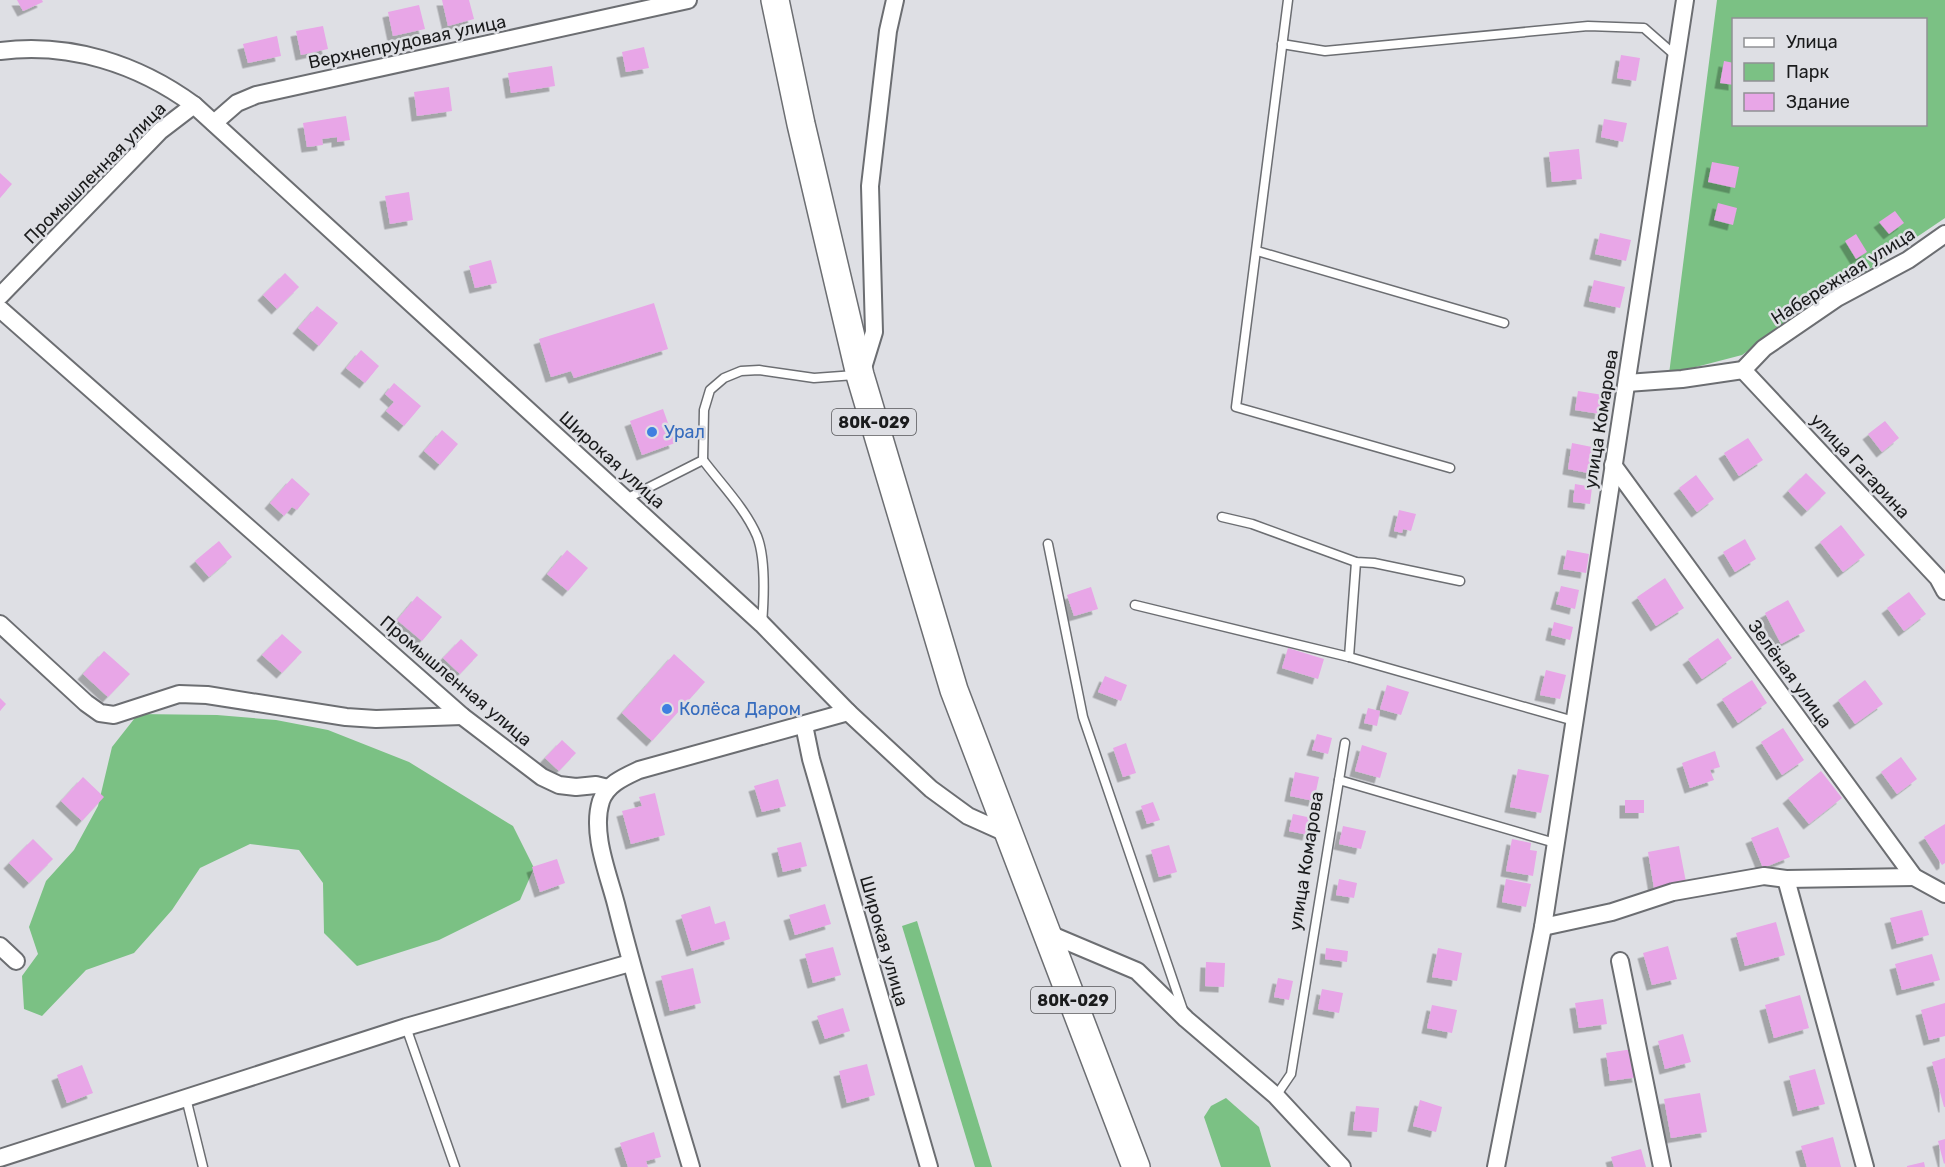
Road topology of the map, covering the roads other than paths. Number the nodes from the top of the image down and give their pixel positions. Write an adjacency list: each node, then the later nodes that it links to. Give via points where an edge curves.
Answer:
1 (687, 0): 10 (street, Верхнепрудовая улица, via 256,95 237,103)
2 (776, 0): 17 (main road, 80К-029)
3 (895, 0): 17 (street, via 870,186 874,332)
4 (1288, 0): 6 (lane)
5 (1684, 0): 8 (street, улица Комарова)
6 (1282, 44): 8 (lane, via 1326,51 1588,26 1644,28); 12 (lane)
7 (0, 51): 9 (street, via 33,48 109,60 140,72)
8 (1677, 56): 18 (street, улица Комарова)
9 (194, 105): 10 (street, Широкая улица); 13 (street, Промышленная улица, via 160,131)
10 (214, 123): 22 (street, Широкая улица)
11 (1945, 234): 16 (street, Набережная улица, via 1908,260 1837,298 1764,348)
12 (1257, 251): 15 (lane); 21 (lane, via 1236,407)
13 (0, 296)
14 (0, 309): 33 (street, Промышленная улица)
15 (1504, 323)
16 (1743, 370): 18 (street); 26 (street, улица Гагарина)
17 (860, 375): 19 (lane, via 814,378 759,370 724,378 710,390 704,410); 39 (main road, 80К-029, via 954,690)
18 (1627, 383): 20 (street, улица Комарова)
19 (703, 460): 22 (lane); 30 (lane, via 749,520 758,538 765,589)
20 (1613, 465): 34 (street, улица Комарова); 41 (street, Зелёная улица)
21 (1450, 468)
22 (626, 499): 30 (street, Широкая улица)
23 (1222, 517): 25 (lane)
24 (1048, 544): 50 (lane, via 1083,717)
25 (1356, 562): 27 (lane); 31 (lane)
26 (1943, 580)
27 (1460, 581)
28 (1135, 606): 31 (lane)
29 (0, 624): 33 (street, via 86,703 114,715 178,694 207,694 346,717)
30 (762, 624): 32 (street, Широкая улица)
31 (1349, 657): 34 (lane)
32 (848, 712): 35 (street); 39 (street, Широкая улица, via 931,789 968,816)
33 (462, 716): 38 (street, Промышленная улица, via 542,777 559,785)
34 (1574, 721): 40 (street, улица Комарова)
35 (804, 725): 38 (street, via 639,770); 58 (street, Широкая улица)
36 (1345, 743): 37 (lane)
37 (1339, 780): 40 (lane, улица Комарова); 52 (lane, улица Комарова, via 1291,1074)
38 (608, 788): 49 (street, via 598,819 600,841)
39 (1008, 834): 45 (main road, 80К-029)
40 (1556, 843): 44 (street, улица Комарова)
41 (1914, 877): 42 (street); 43 (street, Зелёная улица)
42 (1786, 879): 44 (street, via 1764,876 1673,892 1611,912); 63 (street)
43 (1945, 894)
44 (1543, 927): 61 (street, улица Комарова)
45 (1047, 933): 50 (street, via 1137,971); 59 (main road, 80К-029)
46 (0, 946): 48 (street)
47 (1620, 961): 62 (street)
48 (16, 962)
49 (630, 963): 51 (street); 57 (street)
50 (1186, 1019): 52 (street)
51 (406, 1027): 53 (street); 56 (lane)
52 (1276, 1096): 60 (street)
53 (186, 1098): 54 (street); 55 (lane)
54 (0, 1158)
55 (204, 1167)
56 (455, 1167)
57 (691, 1167)
58 (929, 1167)
59 (1136, 1167)
60 (1342, 1167)
61 (1496, 1167)
62 (1662, 1167)
63 (1865, 1167)

